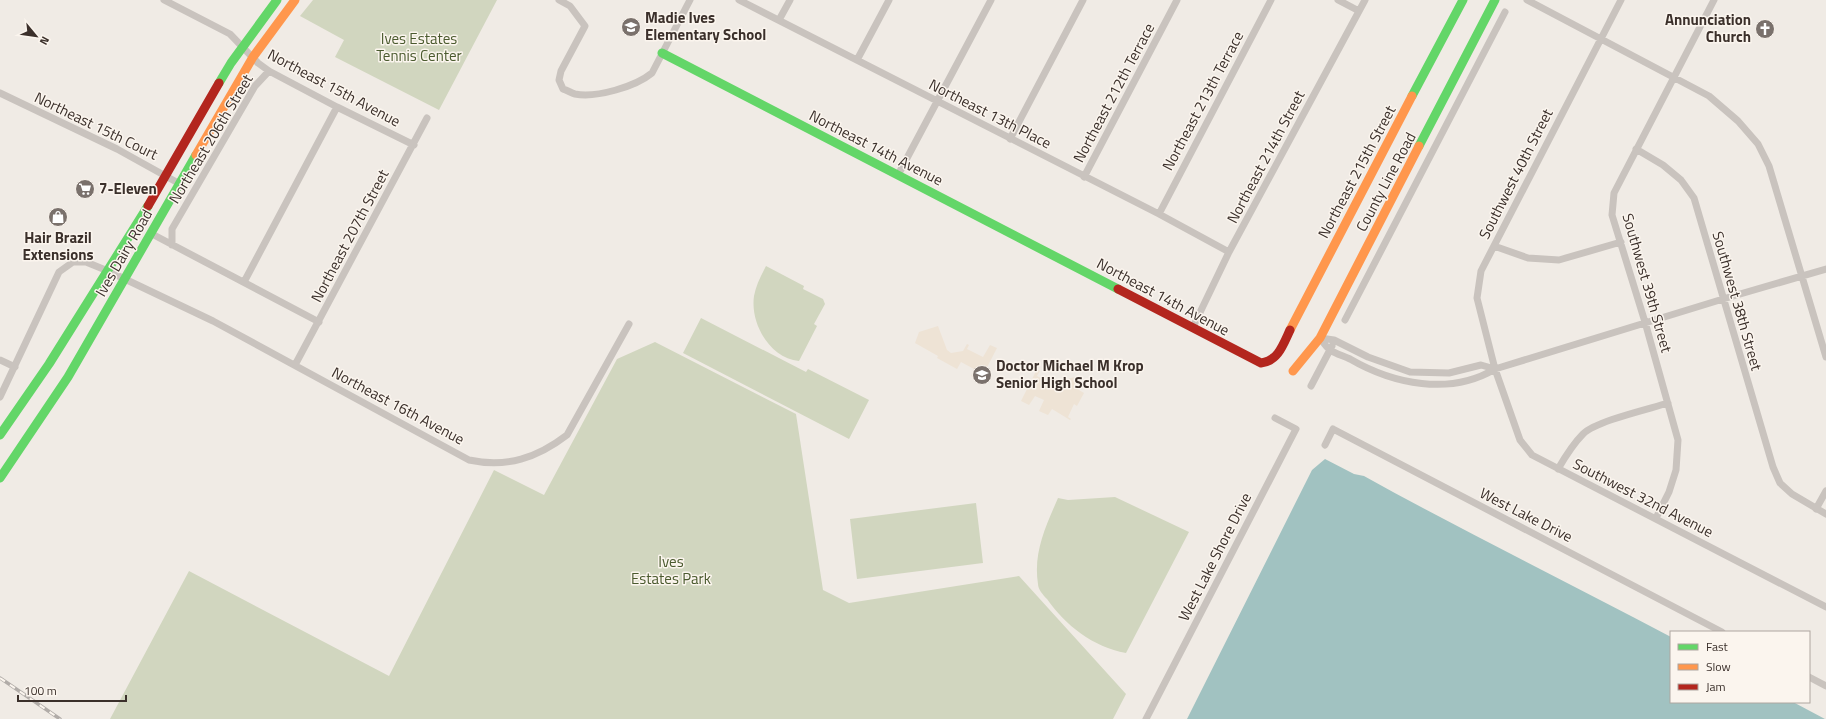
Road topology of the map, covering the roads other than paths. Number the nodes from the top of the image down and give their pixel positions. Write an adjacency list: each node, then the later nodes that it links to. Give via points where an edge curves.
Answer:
1 (164, 0): 24 (street, Northeast 15th Avenue, via 230,34)
2 (276, 0): 24 (street, Ives Dairy Road)
3 (295, 0): 26 (street, Ives Dairy Road)
4 (559, 0): 25 (street, via 570,6 585,26 561,71 559,80 563,89 574,94 589,95 623,88 645,79 652,73)
5 (690, 0): 25 (street)
6 (739, 0): 22 (street, Northeast 13th Place)
7 (790, 0): 22 (street)
8 (889, 0): 27 (street)
9 (991, 0): 31 (street)
10 (1083, 0): 34 (street)
11 (1177, 0): 39 (street, Northeast 212th Terrace)
12 (1271, 0): 41 (street, Northeast 213th Terrace)
13 (1338, 0): 20 (street)
14 (1365, 0): 20 (street, Northeast 214th Street)
15 (1464, 0): 61 (street, Northeast 215th Street)
16 (1495, 0): 58 (street, County Line Road)
17 (1527, 0): 23 (street)
18 (1621, 0): 23 (street, Southwest 40th Street)
19 (1714, 0): 29 (street, Southwest 39th Street)
20 (1359, 11): 46 (street, Northeast 214th Street)
21 (1505, 12): 53 (street)
22 (779, 20): 27 (street, Northeast 13th Place)
23 (1601, 38): 29 (street); 45 (street, Southwest 40th Street)
24 (243, 47): 26 (street, Northeast 15th Avenue); 38 (street, Ives Dairy Road, via 231,63)
25 (662, 53): 37 (street, Northeast 14th Avenue)
26 (253, 57): 28 (street, Northeast 15th Avenue); 40 (street, Ives Dairy Road)
27 (857, 60): 31 (street, Northeast 13th Place)
28 (269, 71): 32 (street, Northeast 15th Avenue); 44 (street, Northeast 206th Street, via 255,86 172,229)
29 (1675, 77): 36 (street, Southwest 39th Street); 49 (street, via 1709,96 1738,121 1758,144 1769,166)
30 (0, 94): 38 (street, Northeast 15th Court, via 117,149)
31 (937, 102): 34 (street, Northeast 13th Place); 37 (street)
32 (337, 107): 35 (street, Northeast 15th Avenue); 51 (street)
33 (427, 118): 35 (street, Northeast 207th Street)
34 (1010, 138): 39 (street, Northeast 13th Place)
35 (414, 145): 54 (street, Northeast 207th Street)
36 (1636, 149): 43 (street, Southwest 39th Street, via 1614,193 1612,204 1612,215); 52 (street, Southwest 38th Street, via 1663,165 1681,180 1694,198)
37 (898, 175): 57 (street, Northeast 14th Avenue)
38 (166, 176): 40 (street, Northeast 15th Court); 48 (street, Ives Dairy Road)
39 (1084, 177): 41 (street, Northeast 13th Place)
40 (180, 184): 42 (street, Ives Dairy Road)
41 (1158, 214): 46 (street, Northeast 13th Place)
42 (152, 234): 44 (street); 50 (street, Ives Dairy Road)
43 (1621, 242): 45 (street, via 1559,260 1528,258); 55 (street, Southwest 39th Street)
44 (172, 245): 51 (street)
45 (1494, 246): 66 (street, Southwest 40th Street, via 1481,271 1477,298)
46 (1230, 252): 57 (street, Northeast 214th Street)
47 (1826, 269): 49 (street)
48 (108, 271): 50 (street, Northeast 16th Avenue); 65 (street, Northeast 16th Avenue, via 86,262 73,262 59,272); 72 (street, Ives Dairy Road)
49 (1802, 277): 52 (street); 62 (street)
50 (125, 280): 64 (street, Northeast 16th Avenue, via 213,321); 75 (street, Ives Dairy Road, via 68,377)
51 (244, 282): 54 (street)
52 (1723, 299): 55 (street); 77 (street, Southwest 38th Street, via 1772,467 1780,483)
53 (1345, 320)
54 (319, 322): 64 (street, Northeast 207th Street)
55 (1645, 322): 66 (street); 70 (street, Southwest 39th Street)
56 (629, 324): 64 (street, Northeast 16th Avenue, via 567,435 533,455 500,464 469,460)
57 (1193, 327): 61 (street, Northeast 14th Avenue, via 1260,363)
58 (1320, 338): 59 (street); 60 (street); 67 (street, County Line Road)
59 (1336, 340): 60 (street); 66 (street, via 1368,357 1410,372 1449,373 1482,365)
60 (1330, 350): 66 (street, via 1363,367 1408,383 1450,384 1484,376); 68 (street)
61 (1276, 357)
62 (1826, 357)
63 (0, 360): 65 (street)
64 (295, 365)
65 (15, 367): 69 (street, Northeast 16th Avenue)
66 (1496, 369): 74 (street, Southwest 32nd Avenue, via 1520,440 1532,455)
67 (1293, 371)
68 (1311, 386)
69 (0, 397)
70 (1668, 403): 74 (street, via 1597,425 1584,432); 79 (street, Southwest 39th Street, via 1678,440 1676,470)
71 (1275, 418): 84 (street, West Lake Shore Drive, via 1296,429)
72 (0, 435)
73 (1325, 444): 81 (street, West Lake Drive, via 1333,429)
74 (1558, 469): 79 (street, Southwest 32nd Avenue)
75 (0, 478)
76 (1826, 491): 77 (street)
77 (1816, 509): 78 (street)
78 (1826, 514)
79 (1656, 518): 80 (street, Southwest 32nd Avenue)
80 (1826, 607)
81 (1720, 631)
82 (1810, 678): 83 (street)
83 (1826, 686)
84 (1146, 719)

